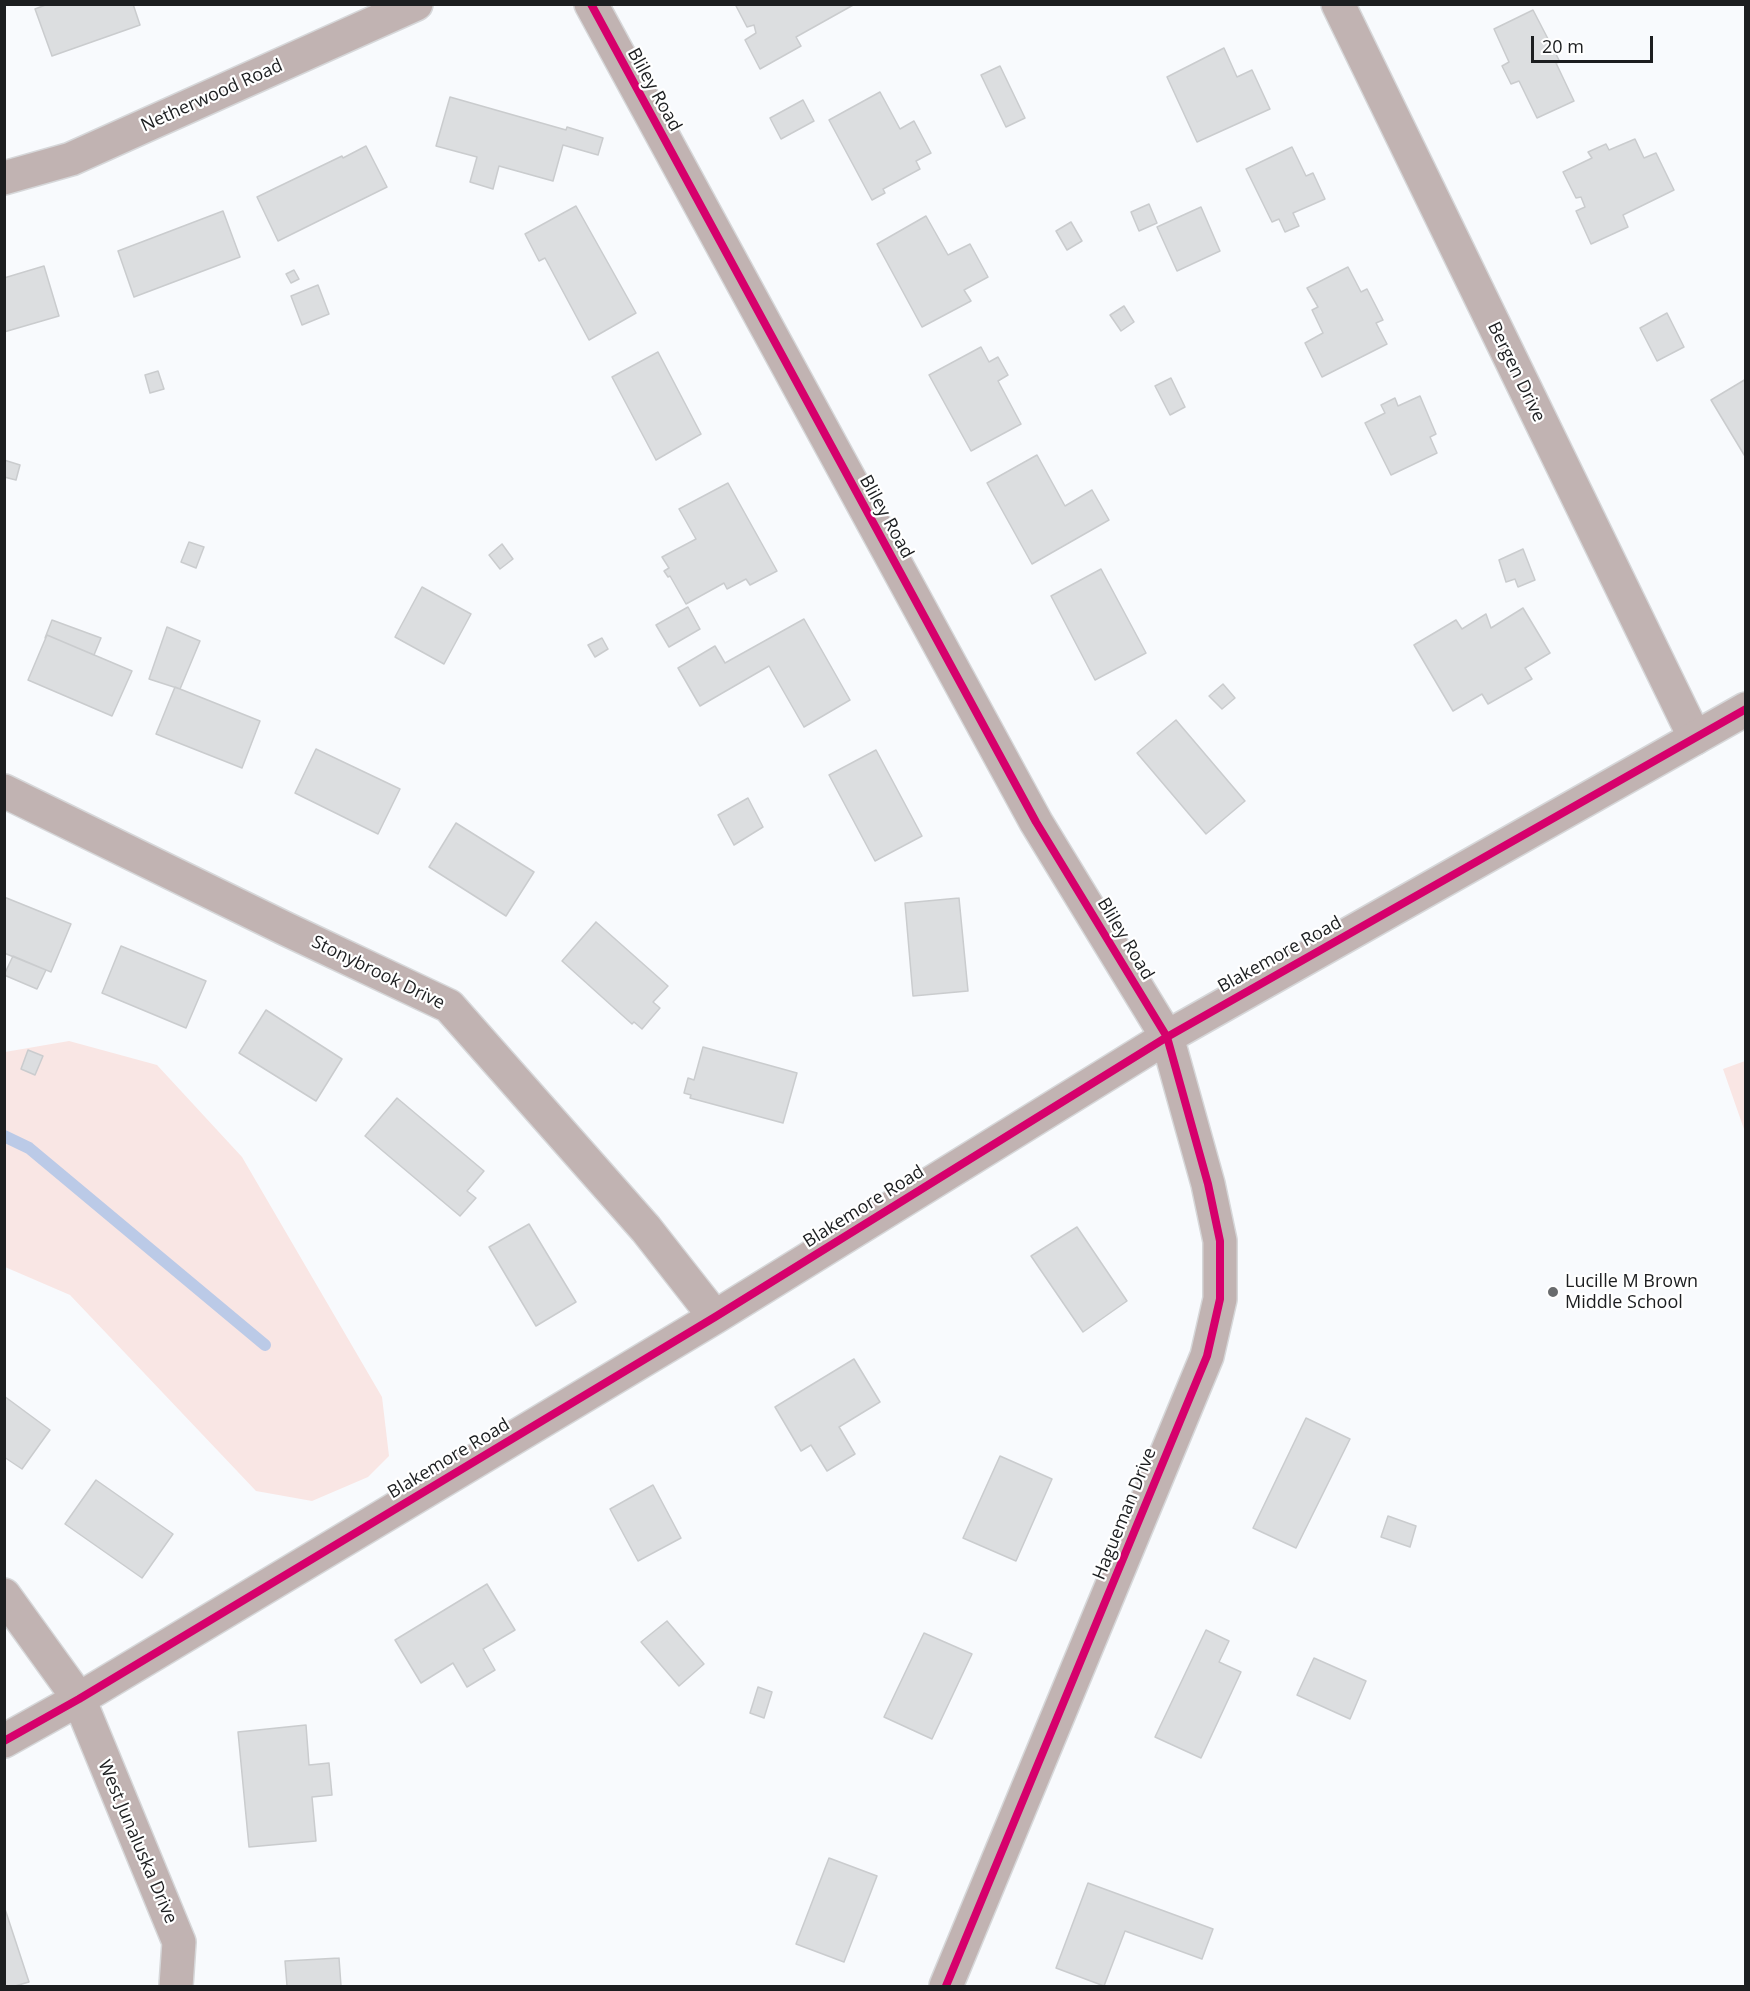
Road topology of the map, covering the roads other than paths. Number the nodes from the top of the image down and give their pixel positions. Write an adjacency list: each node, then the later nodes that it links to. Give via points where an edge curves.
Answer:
1 (416, 4): 4 (street, Netherwood Road, via 71,159)
2 (591, 4): 8 (street, Bliley Road, via 1036,822)
3 (1338, 4): 6 (street, Bergen Drive)
4 (4, 178)
5 (1746, 709): 6 (street, Blakemore Road)
6 (1695, 738): 8 (street, Blakemore Road)
7 (4, 791): 9 (street, Stonybrook Drive, via 449,1006 646,1229)
8 (1167, 1037): 9 (street, Blakemore Road); 14 (street, Hagueman Drive, via 1220,1241 1220,1299 1207,1356)
9 (716, 1317): 11 (street, Blakemore Road)
10 (4, 1595): 11 (street, West Junaluska Drive)
11 (80, 1700): 12 (street, Blakemore Road); 13 (street, West Junaluska Drive, via 179,1942)
12 (4, 1741)
13 (176, 1986)
14 (946, 1986)

